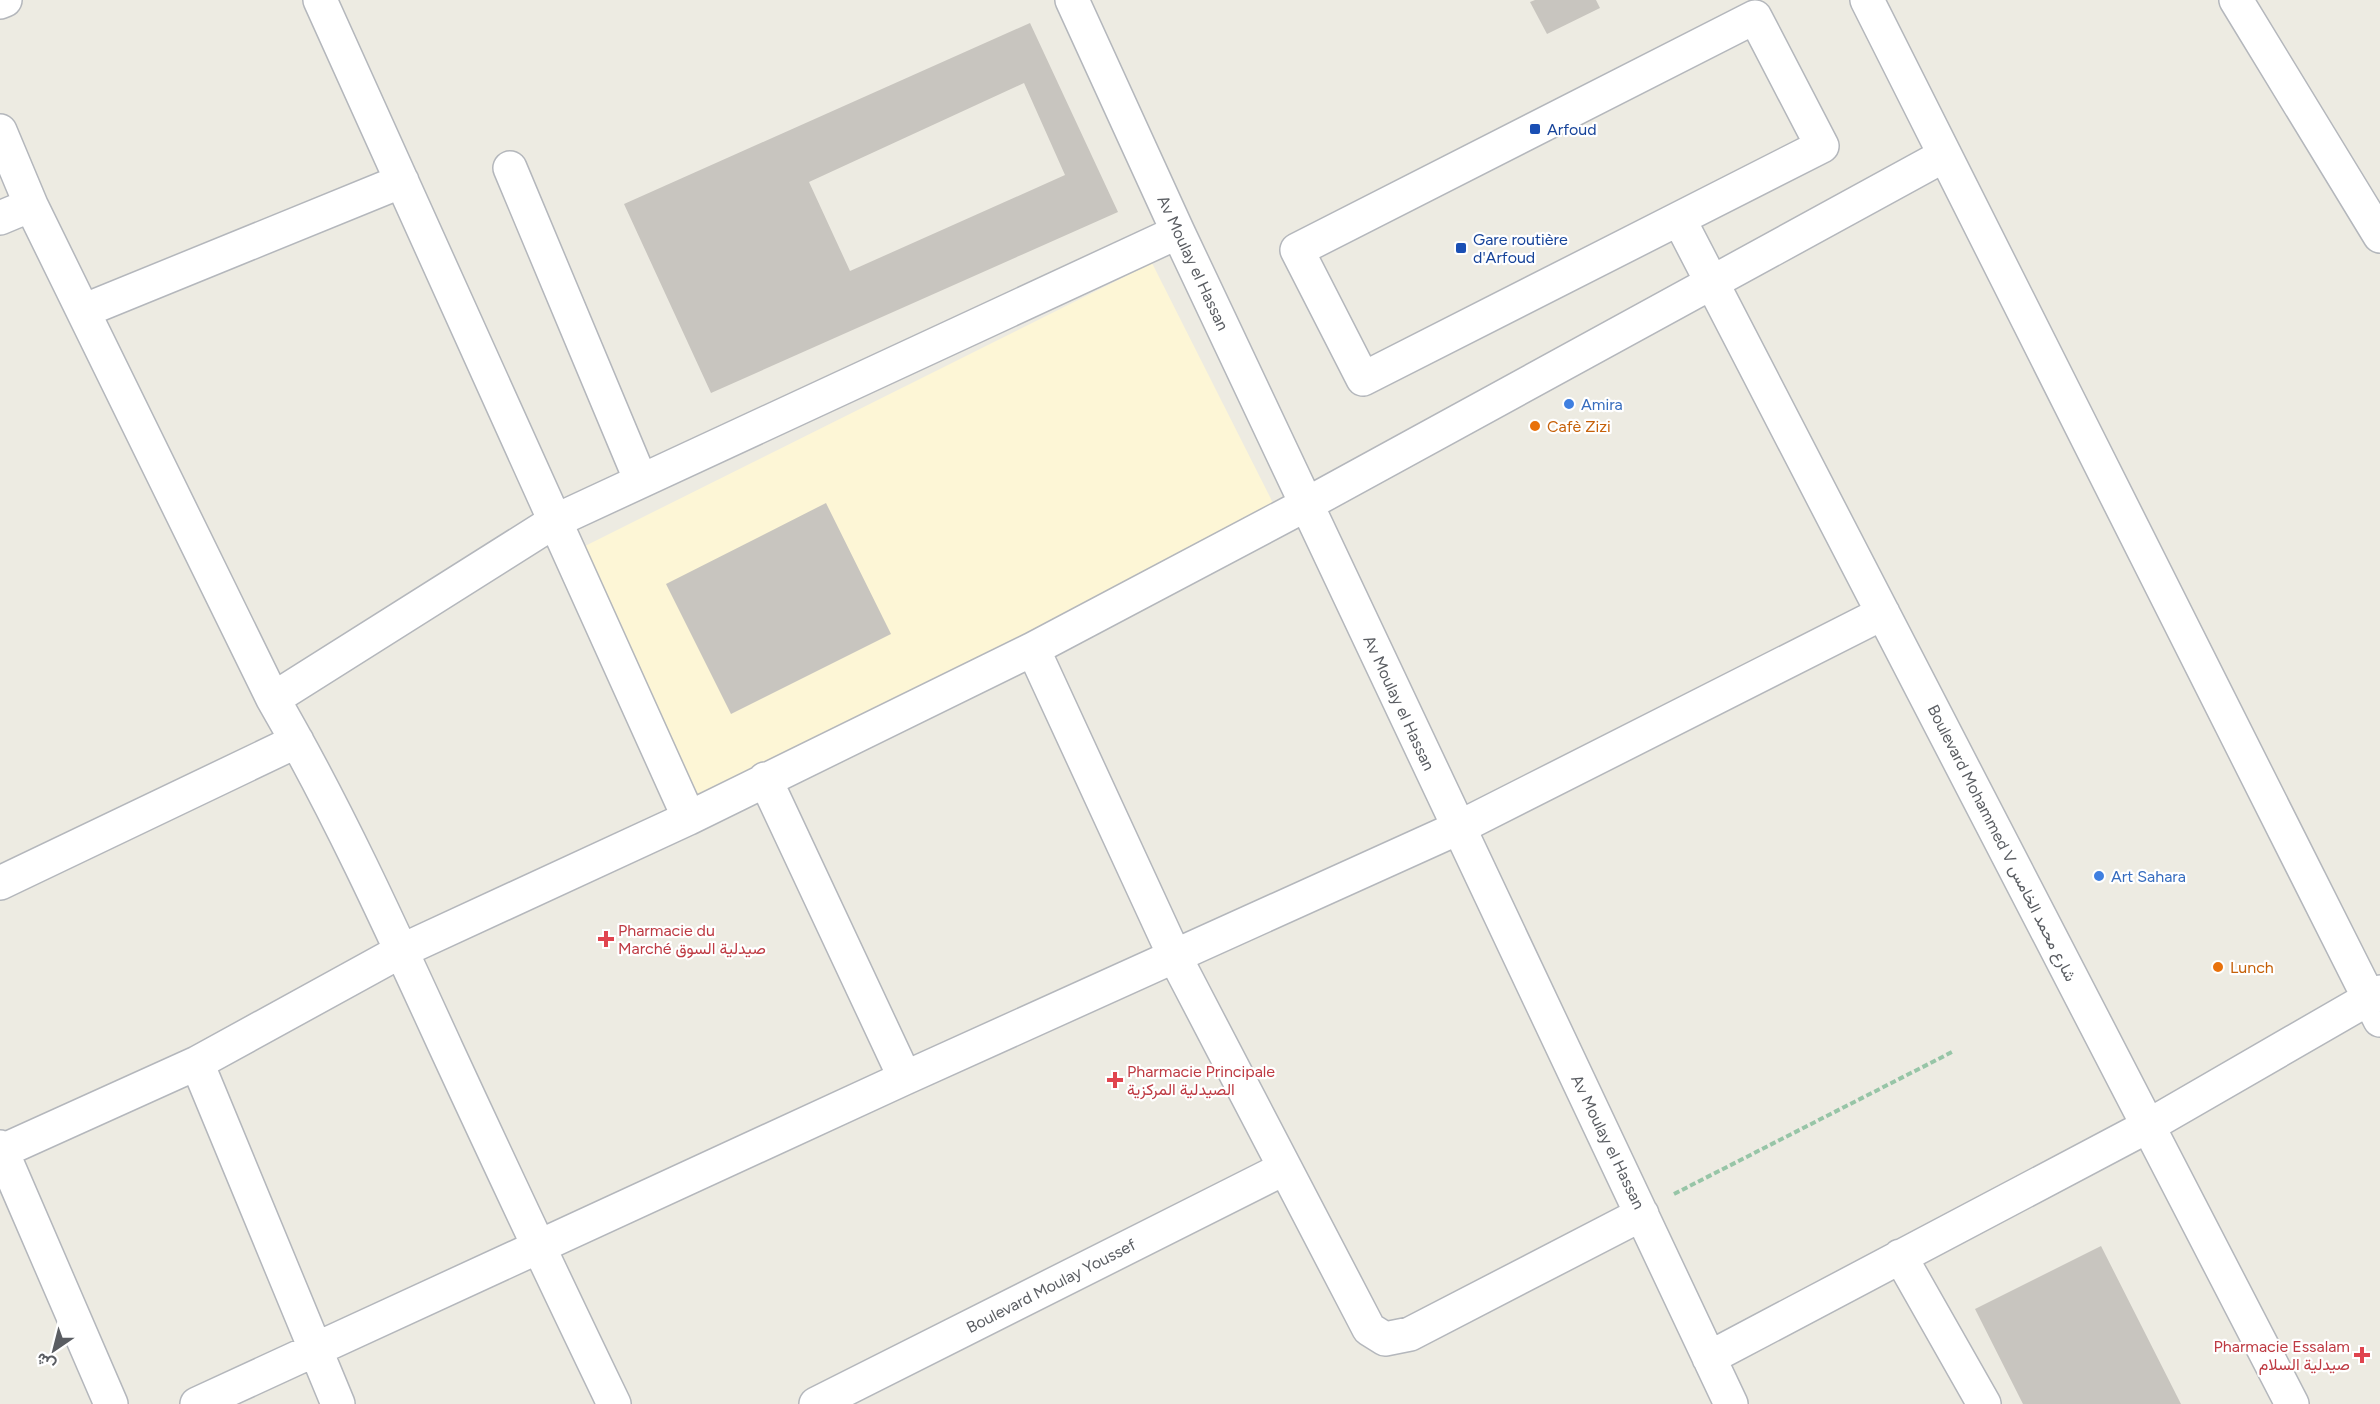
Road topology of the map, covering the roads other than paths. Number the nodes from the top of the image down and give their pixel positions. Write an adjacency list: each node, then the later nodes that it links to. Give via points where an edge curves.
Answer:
1 (5, 0): 6 (street)
2 (320, 0): 10 (street)
3 (1072, 0): 14 (street, Av Moulay el Hassan)
4 (1866, 0): 8 (street)
5 (2236, 0): 15 (street)
6 (0, 2)
7 (0, 131): 11 (street)
8 (1945, 155): 16 (street); 31 (street)
9 (510, 168): 18 (street)
10 (402, 181): 17 (street); 20 (street)
11 (31, 205): 12 (street); 17 (street)
12 (0, 218)
13 (1678, 219): 13 (street, via 1822,146 1755,17 1297,250 1363,379); 16 (street, Boulevard Mohammed V شارع محمد الخامس)
14 (1178, 232): 18 (street); 19 (street, Av Moulay el Hassan)
15 (2380, 236)
16 (1712, 282): 19 (street); 21 (street, Boulevard Mohammed V شارع محمد الخامس)
17 (83, 311): 23 (street)
18 (641, 481): 20 (street)
19 (1307, 504): 22 (street); 27 (street, Av Moulay el Hassan)
20 (555, 521): 23 (street); 26 (street)
21 (1883, 613): 27 (street); 34 (street, Boulevard Mohammed V شارع محمد الخامس)
22 (1033, 649): 25 (street); 30 (street)
23 (273, 699): 24 (street)
24 (297, 741): 28 (street); 29 (street)
25 (765, 779): 26 (street); 33 (street)
26 (689, 818): 29 (street)
27 (1458, 828): 30 (street); 37 (street, Av Moulay el Hassan)
28 (0, 883)
29 (401, 951): 32 (street); 38 (street)
30 (1175, 957): 33 (street); 36 (street)
31 (2376, 1003): 34 (street)
32 (197, 1064): 35 (street); 40 (street)
33 (905, 1078): 38 (street)
34 (2148, 1126): 39 (street); 49 (street, Boulevard Mohammed V شارع محمد الخامس)
35 (1, 1150): 42 (street)
36 (1285, 1168): 37 (street, via 1369,1329 1385,1339 1410,1334); 46 (street, Boulevard Moulay Youssef)
37 (1641, 1213): 41 (street, Av Moulay el Hassan)
38 (537, 1246): 40 (street); 45 (street)
39 (1900, 1256): 41 (street); 48 (street)
40 (317, 1348): 43 (street); 44 (street)
41 (1709, 1358): 47 (street, Av Moulay el Hassan)
42 (111, 1404)
43 (197, 1404)
44 (338, 1404)
45 (614, 1404)
46 (816, 1404)
47 (1731, 1404)
48 (1984, 1404)
49 (2292, 1404)

